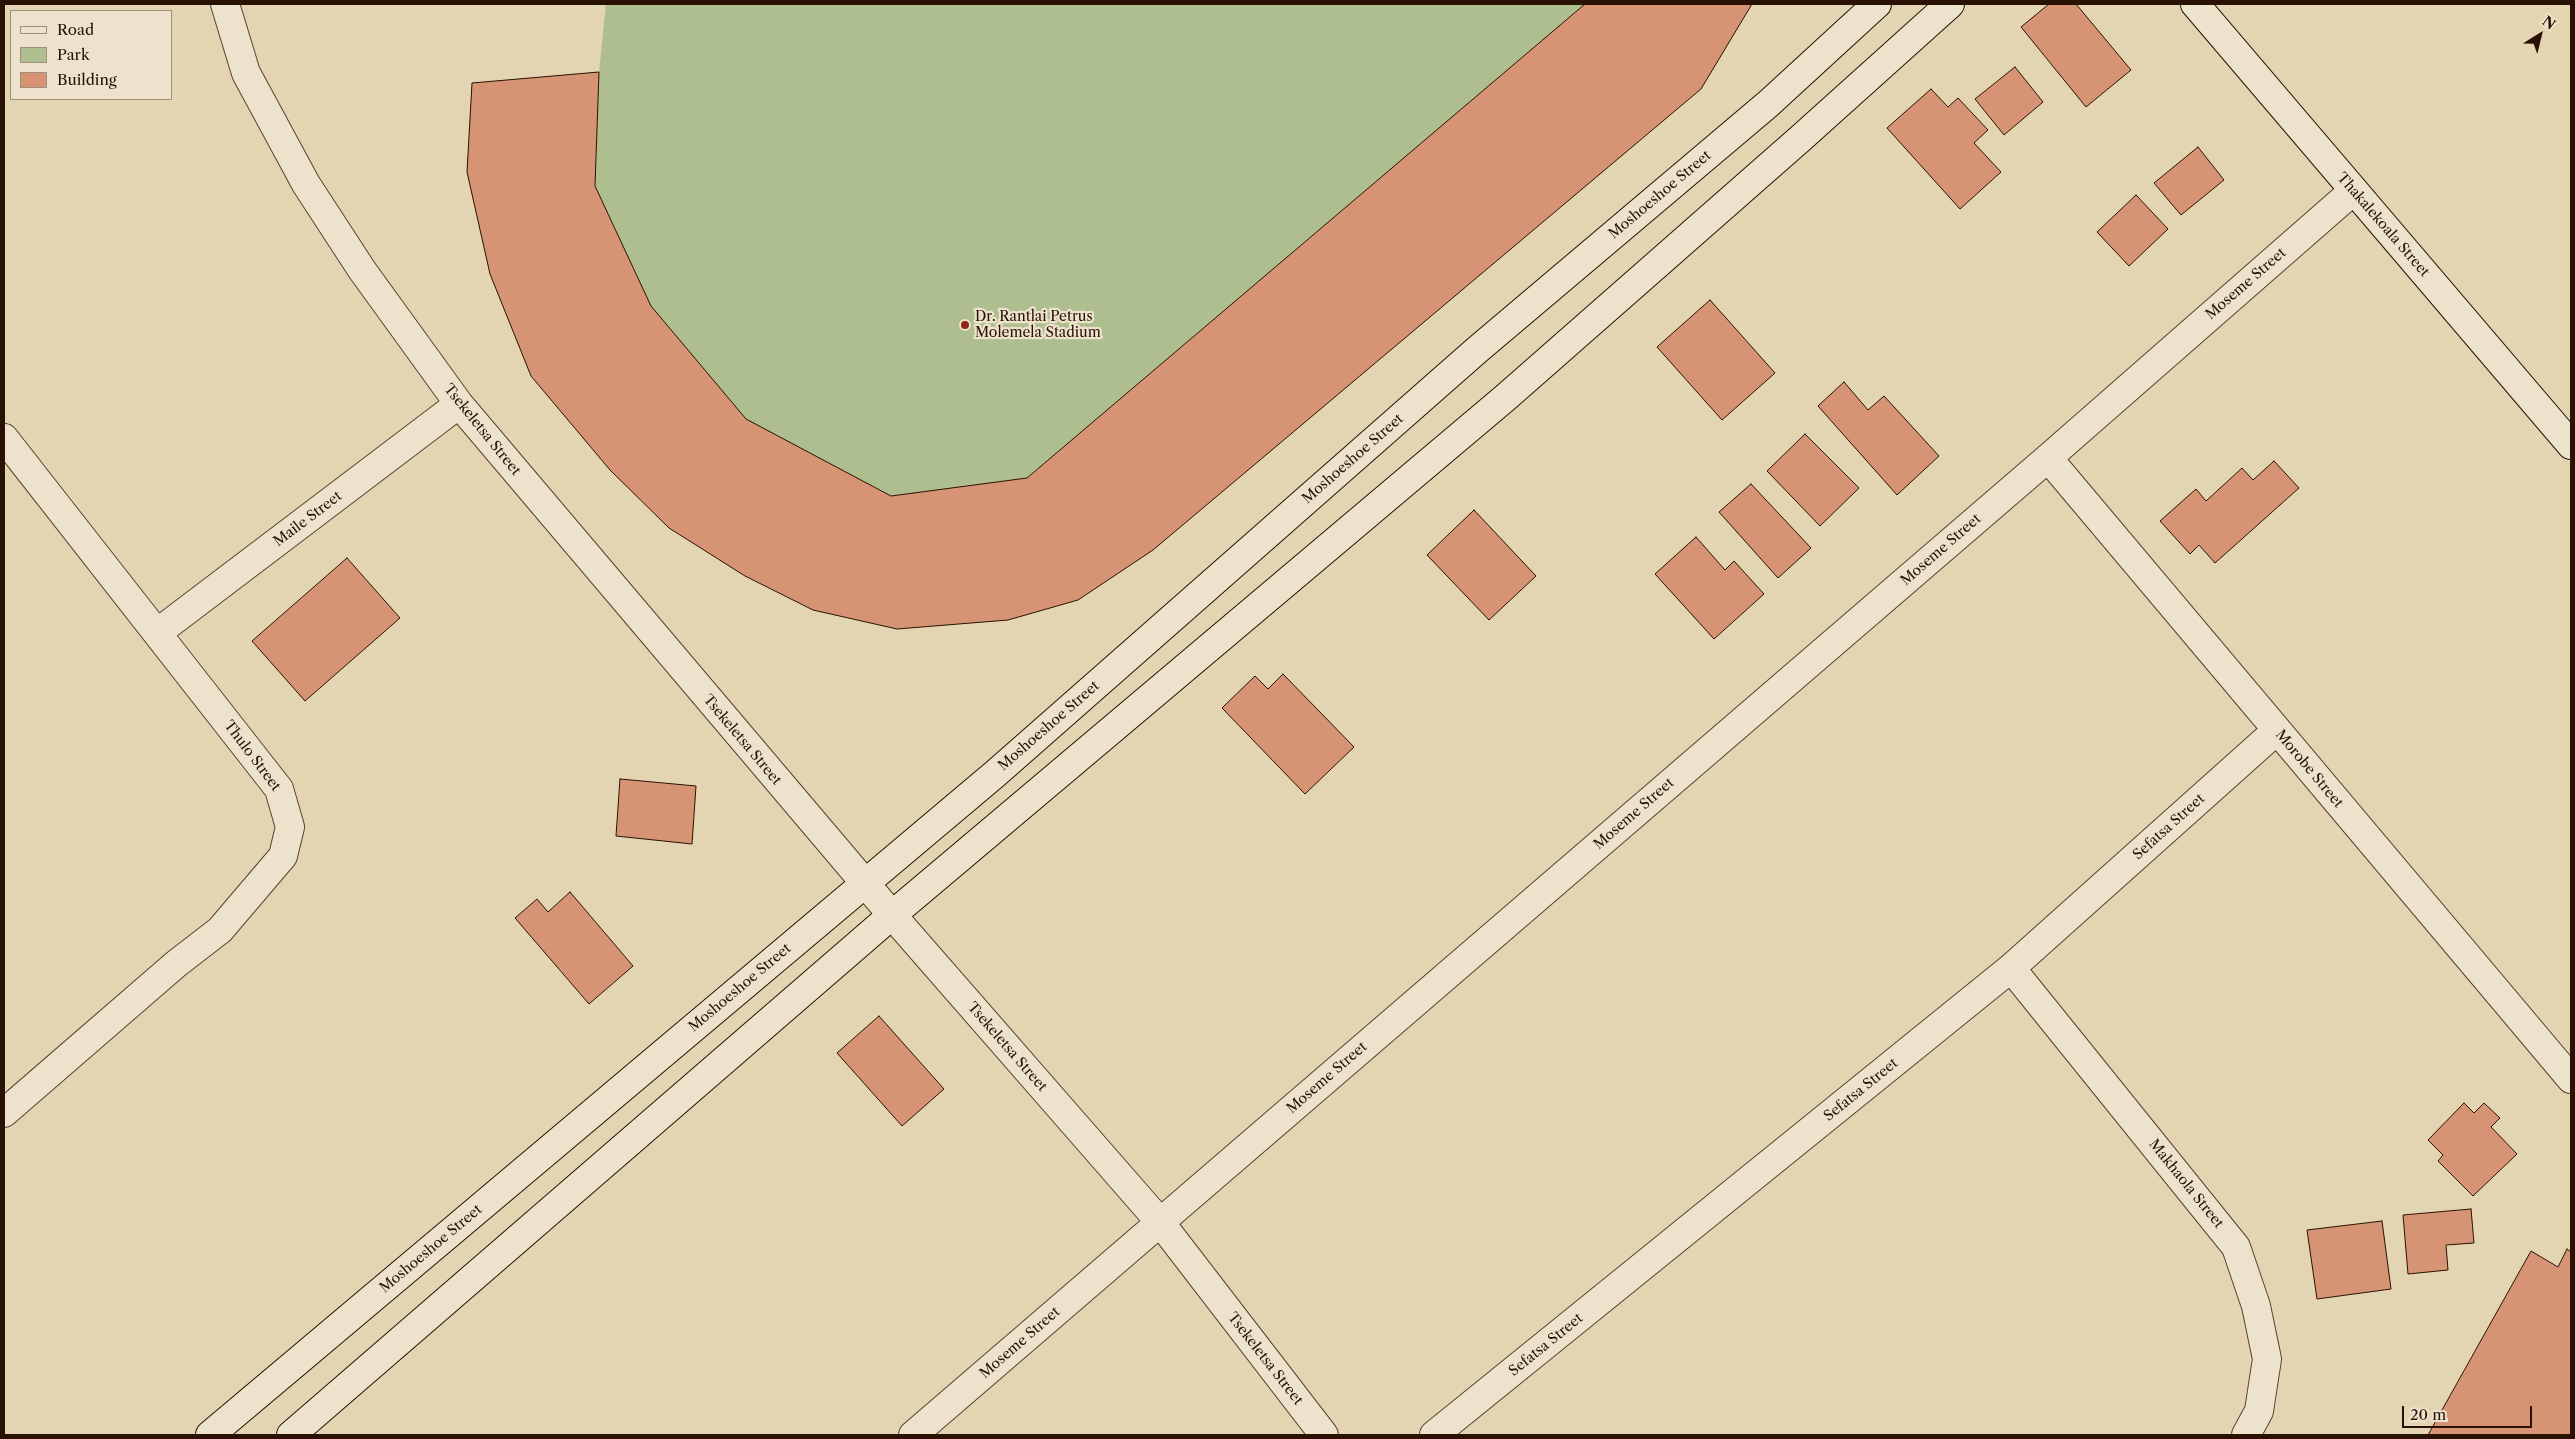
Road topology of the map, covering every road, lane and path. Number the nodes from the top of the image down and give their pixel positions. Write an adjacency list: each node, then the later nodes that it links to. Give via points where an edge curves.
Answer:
1 (225, 4): 6 (street, Tsekeletsa Street, via 246,73 306,184 362,270)
2 (1876, 4): 12 (street, Moshoeshoe Street, via 1768,104 1477,350 995,774)
3 (1950, 4): 13 (street, via 1505,398)
4 (2195, 4): 5 (street, Thakalekoala Street)
5 (2353, 190): 8 (street, Thakalekoala Street); 9 (street, Moseme Street)
6 (459, 404): 10 (street, Maile Street); 12 (street, Tsekeletsa Street)
7 (4, 438): 10 (street, Thulo Street)
8 (2571, 445)
9 (2048, 458): 11 (street, Morobe Street); 17 (street, Moseme Street)
10 (157, 633): 16 (street, Thulo Street, via 279,789 290,827 283,856 220,930 176,964)
11 (2276, 731): 14 (street, Sefatsa Street); 15 (street, Morobe Street)
12 (865, 883): 13 (street, Tsekeletsa Street); 18 (street, Moshoeshoe Street)
13 (892, 915): 17 (street, Tsekeletsa Street); 19 (street)
14 (2011, 968): 22 (street, Sefatsa Street); 23 (street, Makhaola Street, via 2236,1247 2256,1306 2267,1358 2259,1410)
15 (2571, 1079)
16 (4, 1113)
17 (1160, 1222): 20 (street, Moseme Street); 21 (street, Tsekeletsa Street)
18 (210, 1435)
19 (291, 1435)
20 (913, 1435)
21 (1324, 1435)
22 (1434, 1435)
23 (2246, 1435)

